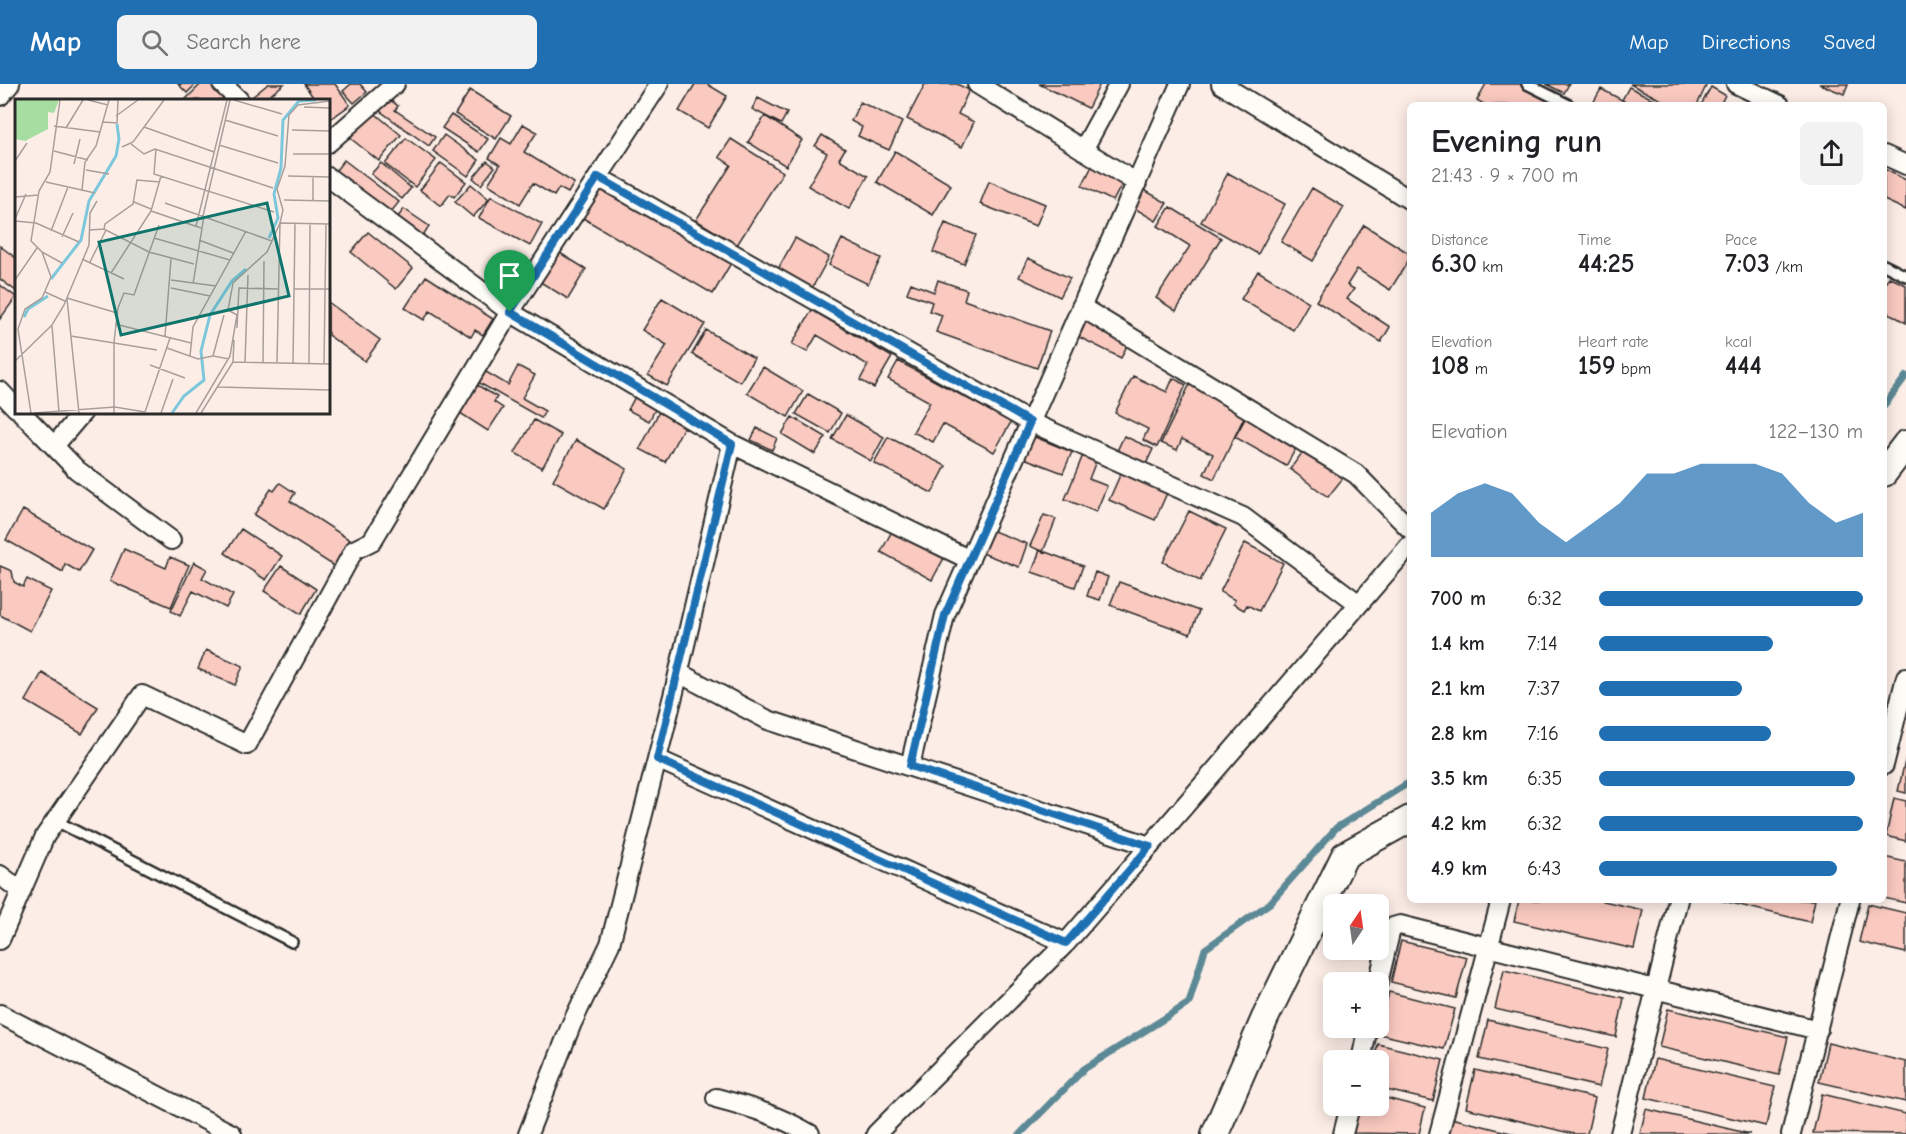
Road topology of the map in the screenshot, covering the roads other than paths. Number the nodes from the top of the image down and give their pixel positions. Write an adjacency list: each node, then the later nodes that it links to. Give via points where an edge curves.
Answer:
1 (10, 84): 11 (street)
2 (222, 84): 12 (street)
3 (395, 84): 15 (street)
4 (659, 84): 19 (street)
5 (976, 84): 16 (street)
6 (1119, 84): 16 (street)
7 (1180, 84): 21 (street)
8 (1221, 84): 22 (street)
9 (1527, 84): 13 (lane)
10 (1736, 84): 14 (street)
11 (0, 96)
12 (238, 99)
13 (1563, 102)
14 (1774, 102)
15 (330, 141)
16 (1083, 150): 21 (street)
17 (1887, 156): 18 (street)
18 (1906, 165)
19 (598, 177): 26 (street); 31 (street)
20 (330, 178): 26 (street)
21 (1137, 183): 25 (street)
22 (1407, 198)
23 (1887, 266): 24 (lane)
24 (1906, 276)
25 (1081, 307): 31 (street); 36 (street, via 1356,474)
26 (510, 312): 32 (street); 46 (street, via 372,541 354,550 247,745 142,695)
27 (0, 391): 28 (street)
28 (15, 407)
29 (23, 414): 34 (street)
30 (81, 414): 34 (street)
31 (1030, 422): 39 (street); 40 (street, via 1243,517)
32 (732, 444): 39 (street); 41 (street)
33 (1906, 444): 35 (street)
34 (54, 446): 37 (street, via 77,470)
35 (1887, 469)
36 (1407, 526)
37 (171, 540)
38 (1407, 548): 40 (street)
39 (970, 560): 45 (street, via 945,615)
40 (1359, 604): 48 (street)
41 (679, 673): 44 (street); 45 (street, via 768,720)
42 (1906, 677): 43 (street)
43 (1887, 753)
44 (657, 759): 56 (street); 65 (street, via 610,944 572,1023)
45 (910, 766): 48 (street)
46 (56, 820): 50 (street); 55 (lane)
47 (1407, 821): 68 (street, via 1345,855 1265,1018)
48 (1150, 846): 56 (street)
49 (0, 875): 50 (street)
50 (21, 891): 54 (street)
51 (1500, 903): 57 (street)
52 (1677, 903): 59 (street)
53 (1849, 903): 61 (street)
54 (0, 940)
55 (292, 942)
56 (1066, 943): 67 (street)
57 (1489, 948): 58 (street, via 1393,927); 59 (street); 70 (street)
58 (1381, 972)
59 (1654, 989): 61 (street); 71 (street)
60 (0, 1014): 64 (street)
61 (1818, 1030): 72 (street)
62 (716, 1098): 66 (street, via 756,1108)
63 (1348, 1116): 69 (street)
64 (232, 1134)
65 (528, 1134)
66 (810, 1134)
67 (876, 1134)
68 (1215, 1134)
69 (1344, 1134)
70 (1439, 1134)
71 (1620, 1134)
72 (1791, 1134)

